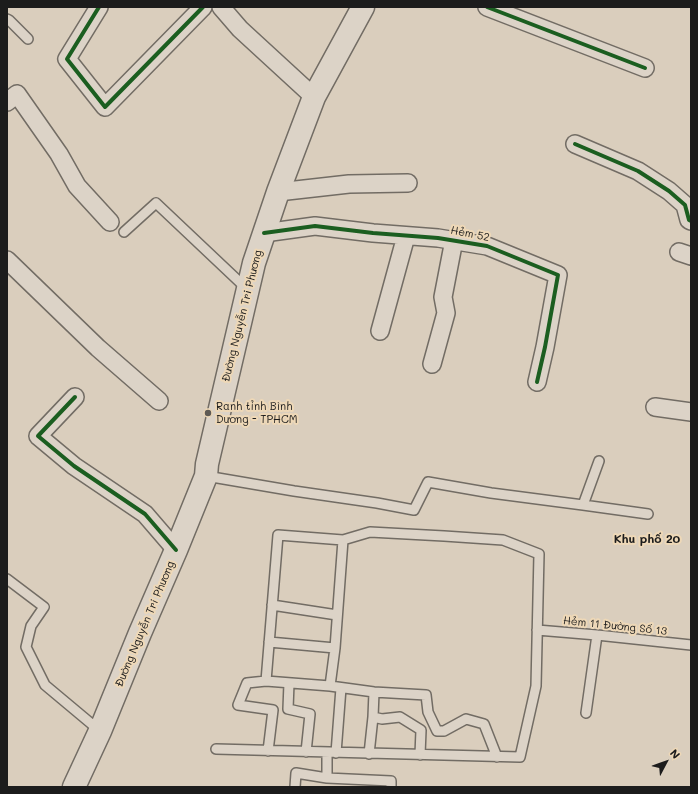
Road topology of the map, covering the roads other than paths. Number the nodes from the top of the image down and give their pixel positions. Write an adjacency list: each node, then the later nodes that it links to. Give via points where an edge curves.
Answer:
1 (99, 7): 2 (street, via 67,59 105,107)
2 (203, 7)
3 (221, 7): 9 (street, via 240,29)
4 (362, 7): 9 (main road, Đường Nguyễn Tri Phương)
5 (487, 7): 8 (street)
6 (7, 19): 7 (lane)
7 (28, 40)
8 (645, 68)
9 (314, 97): 13 (main road, Đường Nguyễn Tri Phương)
10 (7, 102): 15 (street, via 17,94 59,154 77,186)
11 (575, 144): 14 (street, via 638,171 669,191 685,205)
12 (408, 183): 13 (street, via 349,184)
13 (278, 192): 17 (main road, Đường Nguyễn Tri Phương)
14 (691, 221)
15 (110, 222)
16 (124, 232): 21 (lane, via 156,203)
17 (264, 233): 18 (street, Hẻm 52, via 314,226); 21 (main road, Đường Nguyễn Tri Phương)
18 (406, 236): 19 (street, Hẻm 52); 22 (street)
19 (454, 240): 23 (street, via 443,298 446,314); 24 (street, Hẻm 52, via 487,246 558,275)
20 (7, 260): 26 (street, via 98,348)
21 (248, 290): 30 (main road, Đường Nguyễn Tri Phương)
22 (380, 331)
23 (432, 364)
24 (537, 382)
25 (75, 397): 34 (street, via 38,436 74,466 146,514)
26 (159, 401)
27 (655, 407): 28 (street)
28 (691, 412)
29 (598, 461): 31 (lane)
30 (206, 476): 31 (lane, via 414,510 428,482); 34 (main road, Đường Nguyễn Tri Phương)
31 (583, 505): 32 (lane)
32 (648, 514)
33 (343, 540): 36 (lane, via 278,535); 37 (lane); 38 (lane, via 370,532 503,540 539,554)
34 (176, 550): 50 (main road, Đường Nguyễn Tri Phương)
35 (7, 580): 50 (lane, via 44,607 31,626 26,647 45,684)
36 (272, 605): 37 (lane); 40 (lane)
37 (337, 615): 42 (lane)
38 (537, 630): 39 (lane, Hẻm 11 Đường Số 13); 58 (lane, via 536,686 520,757)
39 (597, 635): 41 (lane, Hẻm 11 Đường Số 13); 48 (lane)
40 (269, 642): 42 (lane); 43 (lane)
41 (691, 645)
42 (335, 648): 45 (lane)
43 (266, 681): 44 (lane); 52 (lane, via 247,683 238,705 273,710)
44 (289, 683): 45 (lane); 53 (lane, via 288,709 310,714)
45 (330, 686): 46 (lane)
46 (341, 688): 47 (lane); 55 (lane)
47 (374, 692): 49 (lane); 58 (lane, via 426,695 428,712 437,731 444,732 466,719 484,724)
48 (586, 713)
49 (372, 717): 56 (lane); 57 (lane, via 400,717 421,730)
50 (100, 731): 60 (main road, Đường Nguyễn Tri Phương)
51 (216, 749): 52 (lane)
52 (268, 751): 53 (lane)
53 (306, 752): 54 (lane)
54 (327, 752): 55 (lane); 59 (lane)
55 (336, 753): 56 (lane)
56 (369, 754): 57 (lane)
57 (420, 755): 58 (lane)
58 (497, 756)
59 (327, 778): 61 (lane, via 296,773); 62 (lane, via 391,781)
60 (74, 787)
61 (295, 787)
62 (391, 787)

